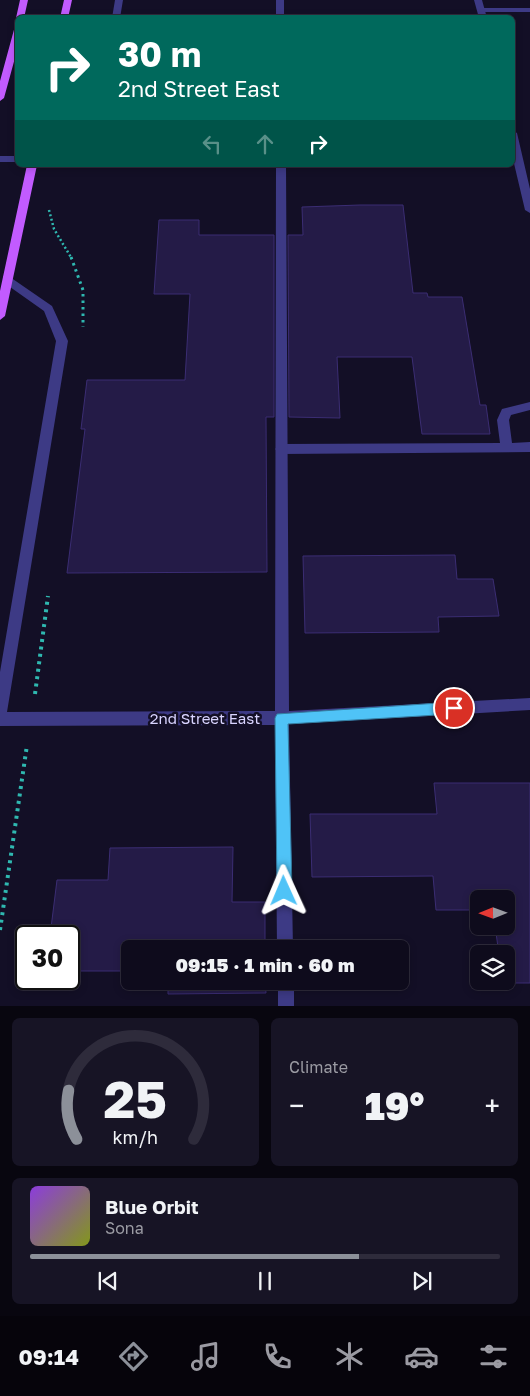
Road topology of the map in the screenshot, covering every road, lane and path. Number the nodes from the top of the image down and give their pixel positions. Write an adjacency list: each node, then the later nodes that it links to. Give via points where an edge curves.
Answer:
1 (24, 0): 8 (main road)
2 (68, 0): 9 (main road)
3 (119, 0): 10 (street)
4 (280, 0): 11 (street)
5 (478, 0): 7 (street)
6 (530, 10): 7 (street)
7 (482, 14)
8 (21, 15)
9 (65, 15)
10 (116, 15)
11 (280, 15)
12 (15, 40): 13 (main road)
13 (0, 98)
14 (515, 155): 15 (street); 20 (street)
15 (530, 155)
16 (0, 159): 17 (street)
17 (15, 159)
18 (32, 167): 21 (main road)
19 (281, 167): 26 (street)
20 (530, 210)
21 (7, 279): 22 (main road); 28 (street, via 48,309 62,341)
22 (0, 316)
23 (530, 406): 24 (street, via 506,412 502,420)
24 (507, 447): 25 (street); 26 (street)
25 (530, 447)
26 (282, 449): 29 (street)
27 (530, 704): 29 (street, 2nd Street East)
28 (0, 714)
29 (282, 718): 30 (street, 2nd Street East); 33 (street)
30 (0, 719)
31 (17, 818): 32 (path)
32 (0, 930)
33 (285, 940)
34 (286, 990): 35 (street)
35 (286, 1006)

